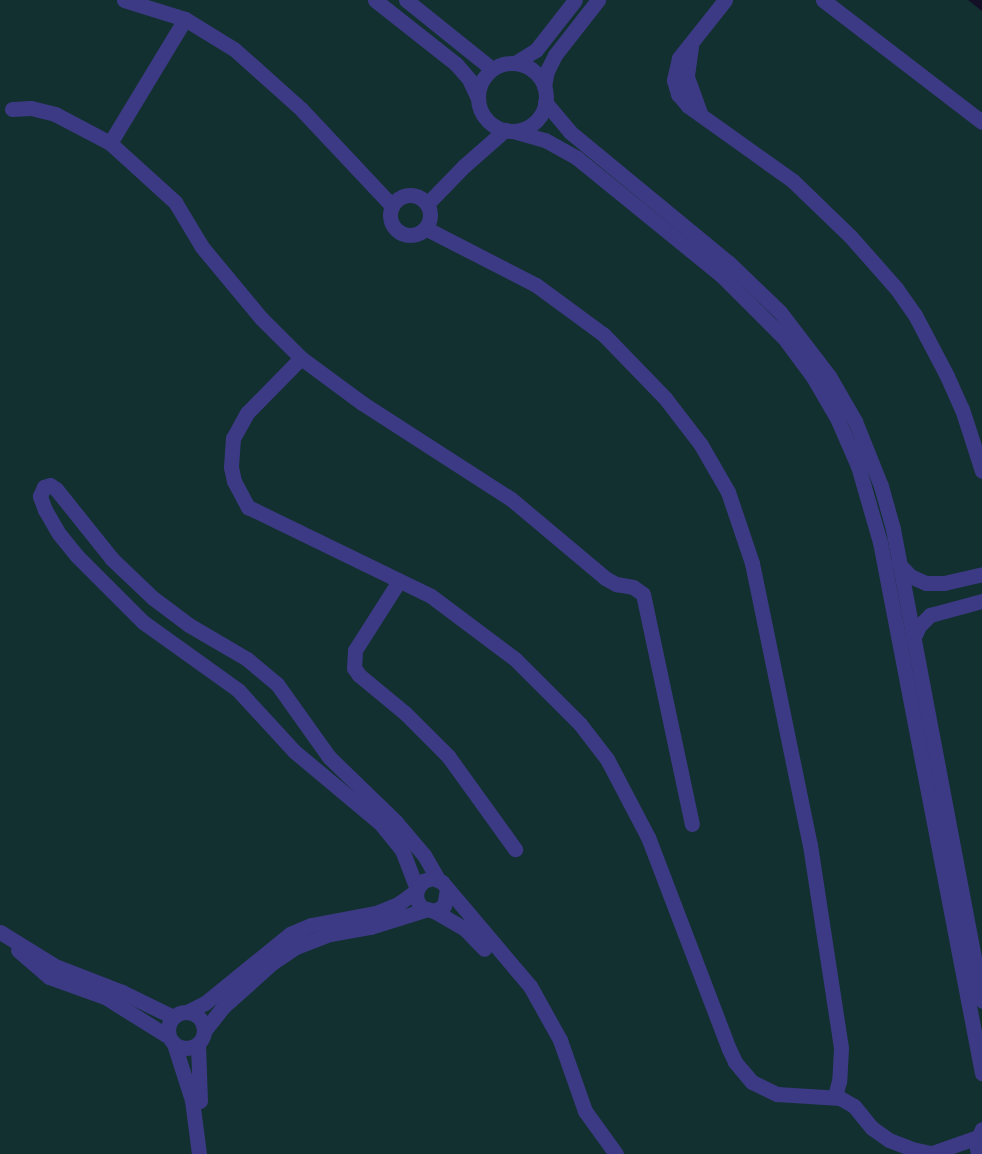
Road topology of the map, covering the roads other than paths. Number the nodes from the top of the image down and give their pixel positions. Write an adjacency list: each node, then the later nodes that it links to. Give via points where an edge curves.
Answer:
1 (124, 0): 8 (street)
2 (375, 0): 12 (street, via 456,64)
3 (405, 0): 10 (street)
4 (575, 0): 9 (street, via 536,50)
5 (598, 0): 11 (street, via 555,55 547,71)
6 (725, 0): 21 (street, via 691,44 687,77 700,112 793,181 875,263 915,315)
7 (823, 0): 14 (street)
8 (185, 19): 16 (street); 18 (street, via 254,64)
9 (515, 63): 10 (street); 11 (street, via 530,68)
10 (492, 69): 12 (street, via 482,82)
11 (544, 94): 15 (street, via 534,122); 23 (street, via 570,132 755,287 814,354 843,398 865,442 888,508)
12 (478, 98): 15 (street, via 486,118)
13 (12, 109): 16 (street, via 31,108 55,114)
14 (982, 122)
15 (509, 130): 17 (street, via 469,161); 40 (street, via 545,140 577,158 722,276 785,339 837,418 858,466 876,525)
16 (110, 143): 20 (street, via 175,202 202,247 261,318)
17 (427, 204): 18 (street, via 408,195); 19 (street, via 429,219)
18 (392, 206): 19 (street, via 390,218 401,233 414,234)
19 (425, 228): 41 (street, via 536,285 604,335 665,398 701,445 728,492 752,563 810,845 841,1048)
20 (301, 358): 25 (street, via 239,425 230,452 237,487 248,507 263,516); 28 (street, via 341,389 511,499 605,578 642,594)
21 (977, 439): 22 (street)
22 (982, 471)
23 (898, 562): 24 (street, via 910,576 926,583); 27 (street)
24 (982, 574)
25 (399, 581): 29 (street, via 355,650 354,668 448,756); 41 (street, via 431,596 515,659 559,702 607,759 648,837 729,1049 743,1074 762,1089 777,1094)
26 (982, 601): 27 (street, via 930,615)
27 (913, 639): 35 (street)
28 (692, 824)
29 (515, 849)
30 (442, 884): 31 (street, via 423,881); 31 (street, via 402,829 329,757 277,684 247,658 189,625 153,598 112,559 56,489 44,487 40,496 52,522 84,564 143,622 238,690 294,751 380,822 402,850); 32 (street, via 444,906); 48 (street, via 542,1004 560,1040 585,1111)
31 (416, 890): 32 (street, via 417,902); 36 (street, via 376,914 322,922 290,934 205,1003)
32 (430, 910): 38 (street, via 330,934 296,947 217,1012); 47 (street, via 472,936 528,1001 548,1038 574,1107)
33 (5, 936): 34 (street)
34 (73, 980): 37 (street, via 122,992); 39 (street)
35 (982, 1002)
36 (189, 1011): 37 (street); 38 (street, via 198,1016)
37 (173, 1017): 39 (street, via 168,1027)
38 (201, 1037): 39 (street, via 184,1048); 42 (street)
39 (172, 1040): 42 (street)
40 (982, 1073)
41 (834, 1096): 44 (street, via 854,1106 872,1128 889,1140)
42 (198, 1115): 45 (street); 46 (street)
43 (980, 1133): 44 (street); 49 (street)
44 (934, 1153)
45 (199, 1154)
46 (209, 1154)
47 (604, 1154)
48 (616, 1154)
49 (978, 1154)

